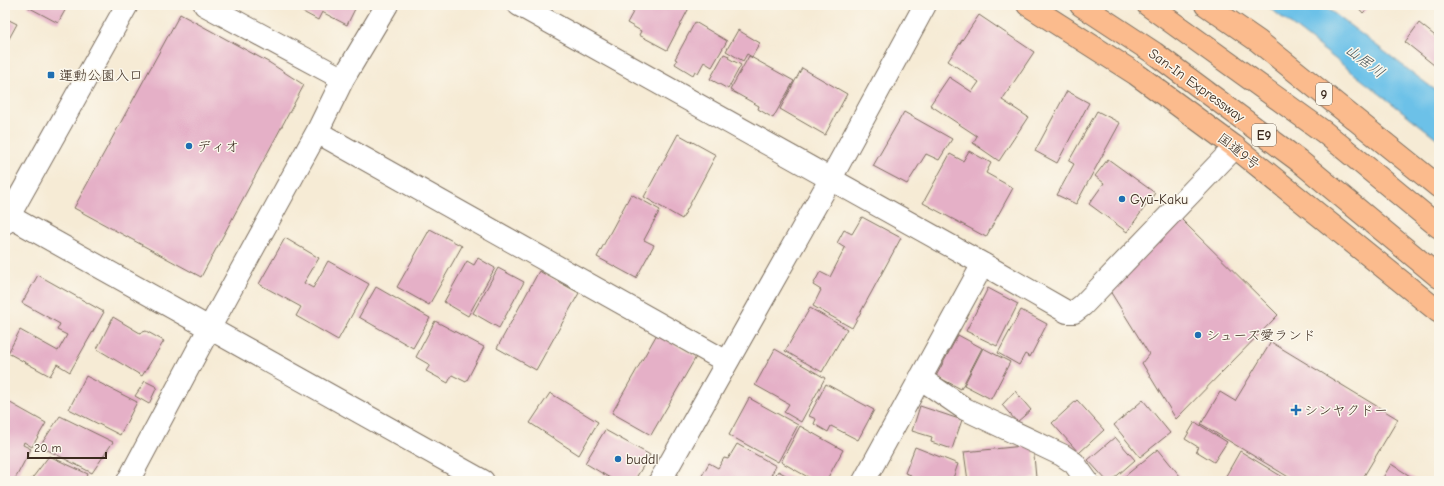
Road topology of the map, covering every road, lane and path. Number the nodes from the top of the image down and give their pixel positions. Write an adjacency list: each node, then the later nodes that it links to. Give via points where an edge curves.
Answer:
1 (127, 5): 15 (street)
2 (205, 5): 10 (street)
3 (387, 5): 10 (street)
4 (519, 5): 13 (street)
5 (924, 5): 13 (street)
6 (1028, 5): 12 (highway, 国道9号, via 1136,74)
7 (1081, 5): 18 (highway, San-In Expressway / E9, via 1154,53 1298,160)
8 (1148, 5): 16 (highway, via 1324,132)
9 (1206, 5): 14 (highway, 9, via 1258,41)
10 (343, 79): 11 (street)
11 (317, 132): 20 (street); 21 (street)
12 (1235, 147): 17 (street, via 1074,312 1067,312); 19 (highway, 国道9号)
13 (830, 180): 17 (street); 21 (street)
14 (1439, 187)
15 (6, 218): 20 (street)
16 (1439, 227)
17 (983, 264): 22 (street)
18 (1439, 277)
19 (1439, 312)
20 (210, 327): 23 (street); 24 (street)
21 (727, 362): 25 (street)
22 (920, 378): 26 (street); 27 (street, via 965,409 1062,455 1074,463)
23 (128, 481)
24 (483, 481)
25 (660, 481)
26 (864, 481)
27 (1087, 481)

